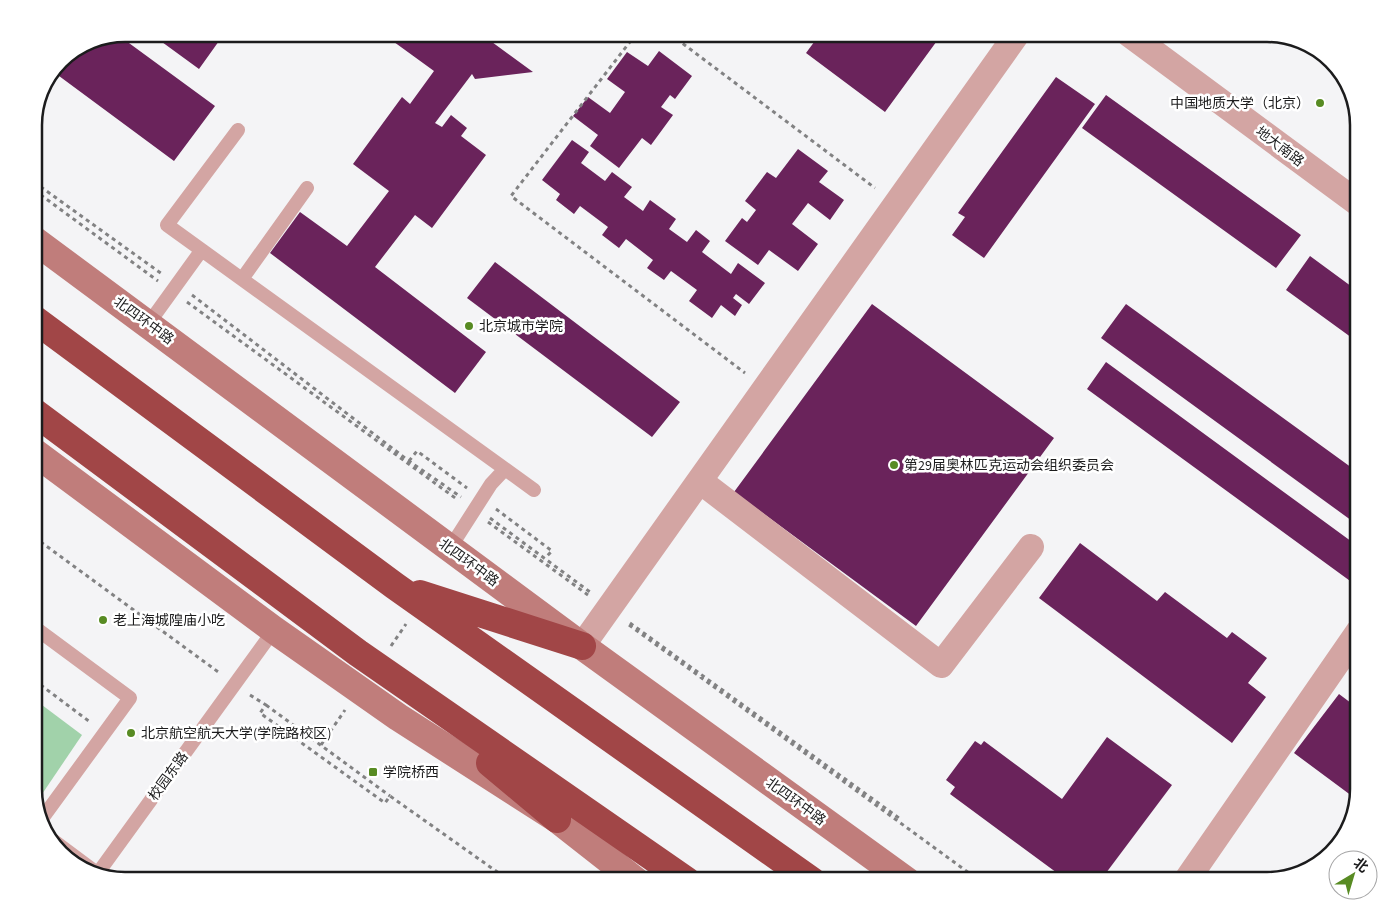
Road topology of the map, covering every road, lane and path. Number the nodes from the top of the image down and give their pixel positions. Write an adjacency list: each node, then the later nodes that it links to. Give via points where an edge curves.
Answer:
1 (630, 42): 17 (path, via 511,196)
2 (681, 42): 10 (path)
3 (1011, 42): 10 (street)
4 (1140, 42): 9 (street, 地大南路)
5 (238, 130): 12 (lane, via 167,225)
6 (307, 188): 13 (lane)
7 (43, 189): 14 (path)
8 (43, 196): 14 (path)
9 (1350, 197)
10 (896, 204): 22 (street)
11 (43, 246): 15 (street, 北四环中路)
12 (201, 251): 13 (lane); 14 (lane)
13 (242, 279): 21 (lane)
14 (174, 288): 15 (lane); 20 (path); 24 (path)
15 (149, 323): 27 (street, 北四环中路)
16 (43, 326): 29 (highway)
17 (747, 374)
18 (43, 419): 37 (highway)
19 (43, 459): 32 (street)
20 (409, 460)
21 (505, 469): 23 (lane); 24 (lane, via 491,484)
22 (700, 482): 26 (street, via 941,665); 30 (street)
23 (534, 490)
24 (474, 512): 27 (lane); 30 (path)
25 (43, 544): 38 (path)
26 (1031, 547)
27 (450, 548): 35 (street, 北四环中路)
28 (546, 557): 30 (path)
29 (395, 586): 35 (highway); 52 (highway)
30 (610, 609): 35 (street); 46 (path); 54 (path)
31 (411, 617): 36 (path)
32 (274, 630): 38 (lane, 校园东路); 47 (street, via 398,717)
33 (43, 634): 42 (lane, via 130,698)
34 (1350, 644): 55 (street)
35 (582, 646): 53 (street, 北四环中路)
36 (388, 649)
37 (358, 653): 47 (highway); 51 (highway)
38 (235, 684): 40 (path); 48 (lane, 校园东路)
39 (43, 687): 42 (path)
40 (266, 705): 43 (path); 44 (path, via 260,713 385,804)
41 (349, 705): 43 (path)
42 (105, 733): 45 (lane)
43 (320, 745): 44 (path)
44 (390, 796): 49 (path)
45 (46, 813)
46 (899, 818)
47 (556, 820): 50 (street)
48 (100, 869)
49 (497, 872)
50 (624, 872)
51 (674, 872)
52 (799, 872)
53 (895, 872)
54 (968, 872)
55 (1192, 872)

